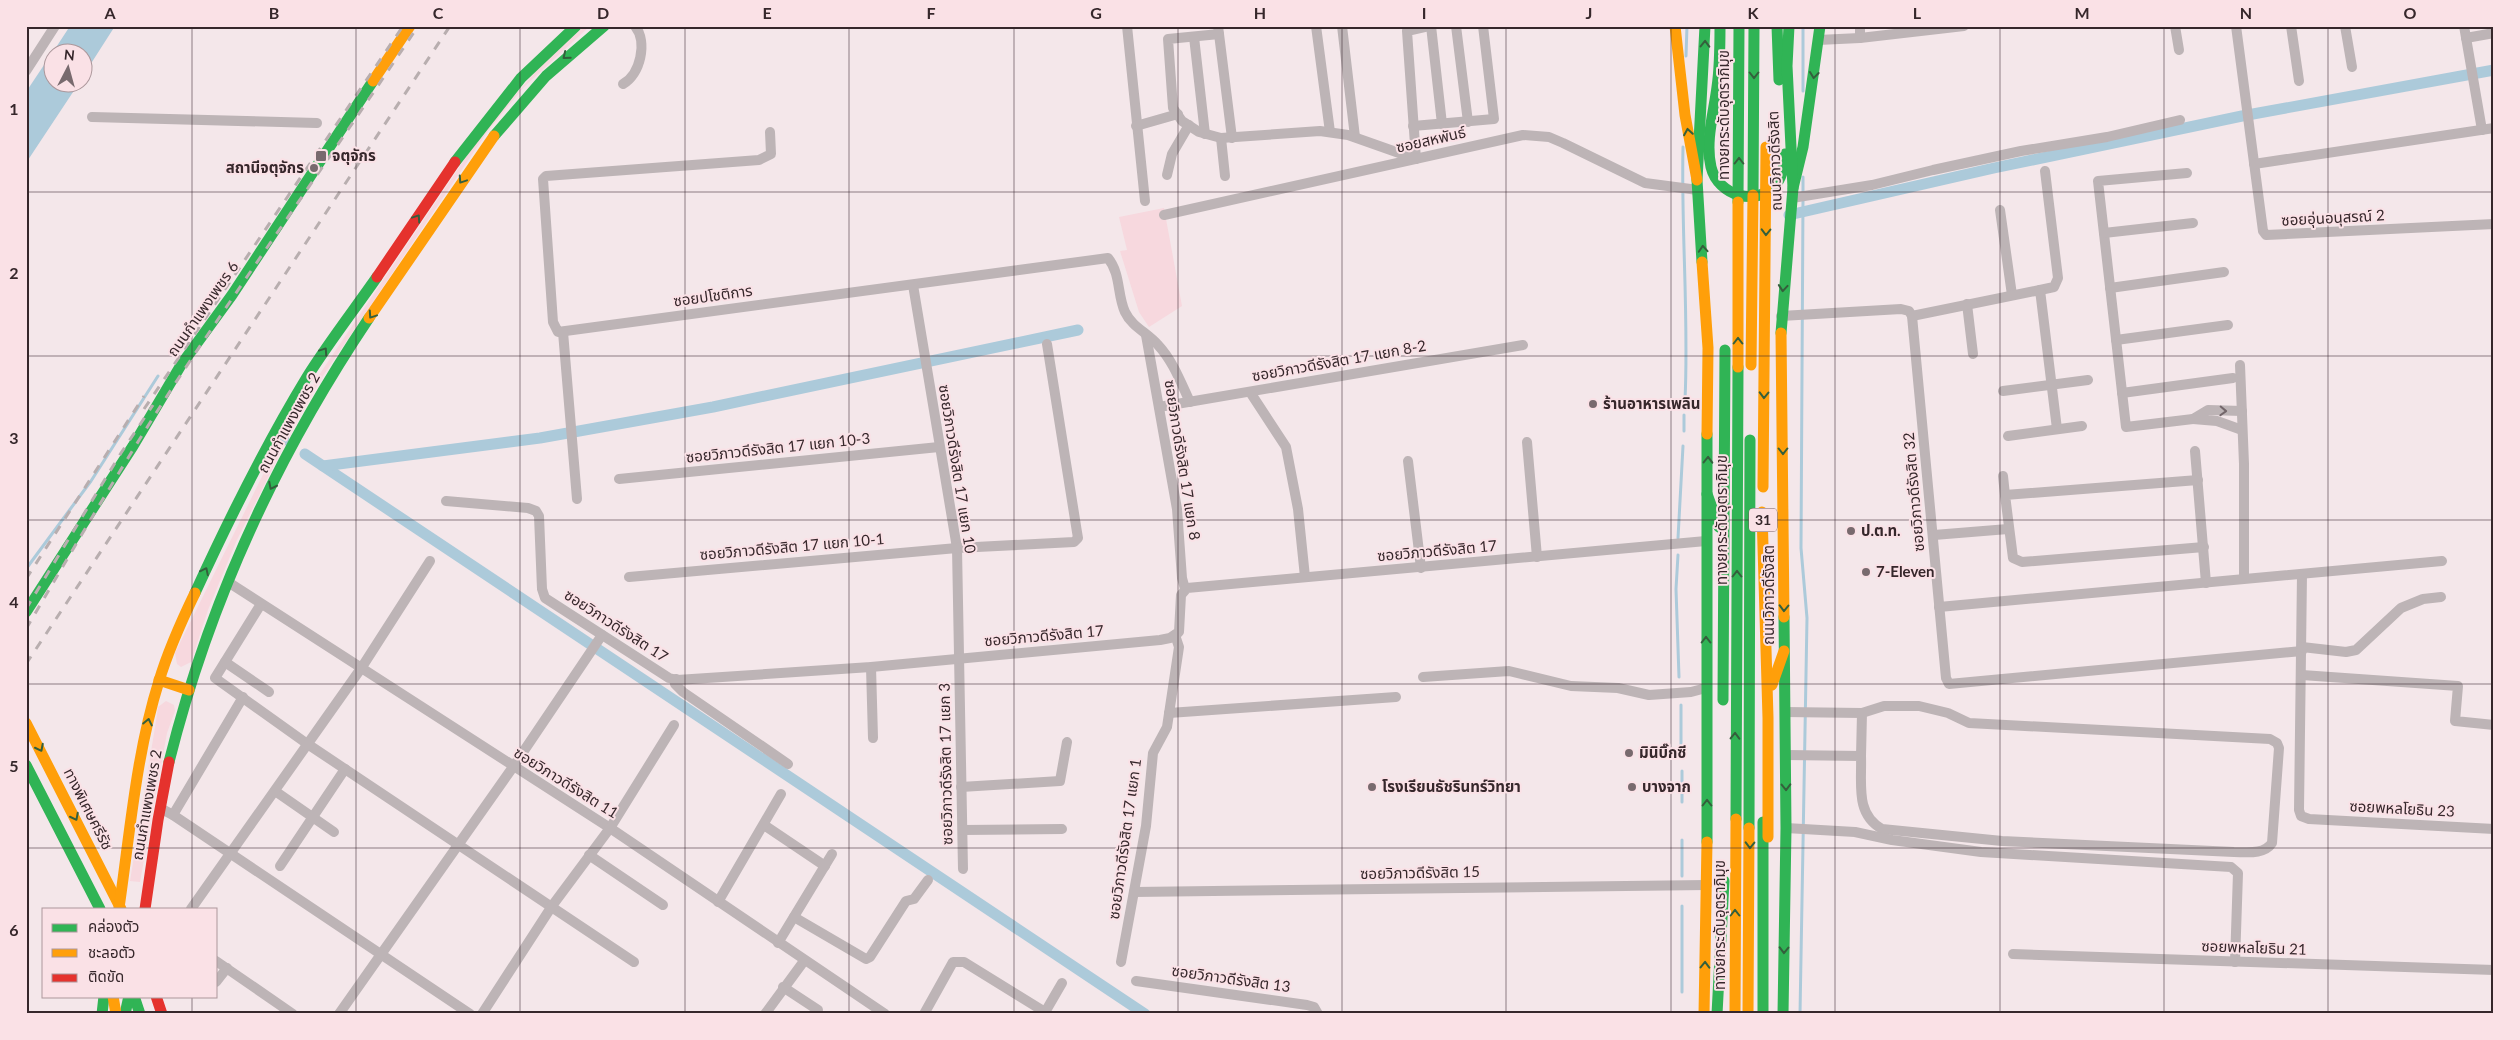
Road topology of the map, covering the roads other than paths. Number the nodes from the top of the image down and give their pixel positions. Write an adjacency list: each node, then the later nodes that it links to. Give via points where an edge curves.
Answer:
1 (55, 26): 39 (street)
2 (410, 26): 137 (main road, ถนนกำแพงเพชร 6, via 182,365)
3 (576, 26): 149 (main road, ถนนกำแพงเพชร 2, one-way to 3, via 226,527 324,350 485,121 530,67)
4 (604, 26): 131 (main road, ถนนกำแพงเพชร 2, one-way to 131, via 529,91 482,149 321,393 268,494)
5 (635, 26): 41 (street, via 640,36 638,67 629,81)
6 (1127, 26): 49 (street)
7 (1316, 26): 54 (street)
8 (1342, 26): 57 (street)
9 (1430, 26): 47 (street); 50 (street, via 1406,31)
10 (1456, 26): 45 (street)
11 (1483, 26): 45 (street, via 1494,119)
12 (1675, 26): 65 (main road, one-way to 12)
13 (1705, 26): 65 (main road, one-way to 13)
14 (1720, 26): 19 (main road, via 1711,168 1723,188 1734,195 1749,196 1766,192 1774,186 1784,167)
15 (1729, 26): 73 (main road)
16 (1739, 26): 172 (main road, ทางยกระดับอุตราภิมุข / 31, one-way to 16)
17 (1754, 26): 93 (main road, ทางยกระดับอุตราภิมุข, one-way to 93)
18 (1766, 26): 37 (main road)
19 (1777, 26)
20 (1789, 26): 66 (main road, ถนนวิภาวดีรังสิต / 31, via 1787,66)
21 (1820, 26): 35 (main road)
22 (1860, 26): 33 (street)
23 (1962, 26): 30 (street)
24 (2175, 26): 36 (street)
25 (2236, 26): 60 (street, ซอยอุ่นอนุสรณ์ 2)
26 (2291, 26): 40 (street)
27 (2345, 26): 38 (street)
28 (2464, 26): 34 (street)
29 (1219, 30): 32 (street); 58 (street)
30 (1911, 30): 33 (street)
31 (2494, 33): 34 (street)
32 (1194, 37): 42 (street, via 1168,39 1173,108); 56 (street)
33 (1860, 38): 35 (street)
34 (2466, 38): 52 (street)
35 (1818, 40): 66 (main road, one-way to 66)
36 (2179, 50)
37 (1766, 65)
38 (2352, 68)
39 (26, 71)
40 (2299, 80)
41 (623, 84)
42 (1178, 114): 48 (street); 49 (street)
43 (92, 116): 46 (street)
44 (2180, 120): 66 (street, via 2107,137 2021,151 1872,185)
45 (1468, 122): 47 (street)
46 (318, 123)
47 (1442, 124): 50 (street)
48 (1189, 125): 56 (street); 63 (street, via 1172,154)
49 (1136, 126): 67 (street)
50 (1414, 126): 59 (street)
51 (2494, 128): 52 (street)
52 (2482, 130): 60 (street)
53 (770, 132): 83 (street, via 771,154 759,160 546,176 543,179 553,322 558,332)
54 (1330, 132): 57 (street); 58 (street, via 1304,131)
55 (1766, 132): 159 (main road, ถนนวิภาวดีรังสิต / 31, one-way to 159)
56 (1205, 134): 58 (street)
57 (1354, 137): 59 (street)
58 (1227, 138): 64 (street)
59 (1416, 159): 65 (street, ซอยสหพันธ์, via 1523,135 1538,136 1563,143 1645,183); 69 (street, ซอยสหพันธ์)
60 (2254, 164): 71 (street, ซอยอุ่นอนุสรณ์ 2, via 2263,231 2268,237)
61 (2045, 171): 77 (street, via 2058,278 2054,287)
62 (2187, 173): 72 (street, via 2098,181)
63 (1167, 175)
64 (1225, 176)
65 (1690, 187): 113 (main road, one-way to 65, via 1708,348)
66 (1793, 193): 80 (main road, ถนนวิภาวดีรังสิต / 31, one-way to 80)
67 (1145, 201)
68 (2000, 210): 78 (street)
69 (1164, 215)
70 (2193, 222): 72 (street)
71 (2494, 224)
72 (2104, 233): 76 (street)
73 (1726, 272)
74 (2224, 272): 76 (street)
75 (913, 285): 83 (street, ซอยปโชติการ); 84 (street, ซอยปโชติการ, via 1108,258 1118,279 1125,312); 107 (street, ซอยวิภาวดีรังสิต 17 แยก 10)
76 (2110, 288): 85 (street)
77 (2040, 290): 78 (street); 94 (street)
78 (2012, 295): 79 (street)
79 (1967, 304): 81 (street); 89 (street)
80 (1781, 316): 81 (street, via 1901,309 1906,309); 141 (main road, ถนนวิภาวดีรังสิต / 31, one-way to 141)
81 (1912, 316): 118 (street, ซอยวิภาวดีรังสิต 32)
82 (2228, 325): 85 (street)
83 (563, 332): 115 (street)
84 (1146, 335): 98 (street, ซอยปโชติการ, via 1158,344 1171,362); 99 (street, ซอยวิภาวดีรังสิต 17 แยก 8)
85 (2116, 340): 97 (street)
86 (1725, 341): 119 (main road)
87 (1046, 344): 122 (street, ซอยวิภาวดีรังสิต 17 แยก 10-1, via 1078,538 1070,543)
88 (1523, 345): 95 (street, ซอยวิภาวดีรังสิต 17 แยก 8-2)
89 (1973, 354)
90 (2240, 364): 100 (street)
91 (2233, 378): 97 (street)
92 (2088, 380): 94 (street)
93 (1751, 382)
94 (2051, 385): 96 (street); 103 (street)
95 (1250, 392): 98 (street, ซอยวิภาวดีรังสิต 17 แยก 8-2); 129 (street, via 1286,447 1298,509)
96 (2003, 392)
97 (2122, 393): 101 (street, via 2126,427)
98 (1190, 402): 99 (street, ซอยวิภาวดีรังสิต 17 แยก 8-2)
99 (1159, 407): 133 (street, ซอยวิภาวดีรังสิต 17 แยก 8, via 1177,509)
100 (2242, 411): 101 (street, one-way to 100, via 2208,410); 104 (street)
101 (2193, 419): 104 (street, via 2217,421)
102 (2082, 426): 103 (street)
103 (2057, 430): 105 (street)
104 (2242, 430): 130 (street)
105 (2008, 436)
106 (1528, 442): 123 (street)
107 (939, 447): 111 (street, ซอยวิภาวดีรังสิต 17 แยก 10-3); 122 (street, ซอยวิภาวดีรังสิต 17 แยก 10)
108 (2195, 451): 112 (street)
109 (1408, 461): 126 (street)
110 (2003, 476): 114 (street)
111 (619, 479)
112 (2198, 480): 114 (street); 121 (street)
113 (1707, 494): 119 (main road); 120 (main road)
114 (2005, 495): 117 (street)
115 (576, 500)
116 (446, 501): 138 (street, ซอยวิภาวดีรังสิต 17, via 536,511 545,598)
117 (2008, 529): 118 (street); 121 (street, via 2013,558 2022,562)
118 (1934, 535): 136 (street, ซอยวิภาวดีรังสิต 32)
119 (1724, 540): 155 (main road)
120 (1706, 541): 123 (street, ซอยวิภาวดีรังสิต 17); 150 (main road, one-way to 120)
121 (2204, 547): 132 (street)
122 (957, 548): 128 (street, ซอยวิภาวดีรังสิต 17 แยก 10-1); 142 (street, ซอยวิภาวดีรังสิต 17 แยก 10)
123 (1537, 557): 126 (street, ซอยวิภาวดีรังสิต 17)
124 (430, 561): 144 (street)
125 (2442, 561): 127 (street)
126 (1421, 568): 129 (street, ซอยวิภาวดีรังสิต 17)
127 (2302, 574): 130 (street); 140 (street)
128 (629, 577)
129 (1305, 577): 133 (street, ซอยวิภาวดีรังสิต 17)
130 (2244, 578): 132 (street)
131 (228, 582): 135 (street, ซอยวิภาวดีรังสิต 11); 151 (main road, ถนนกำแพงเพชร 2)
132 (2206, 583): 136 (street)
133 (1185, 590): 139 (street, via 1181,595 1179,632)
134 (2441, 596): 140 (street, via 2401,608 2356,650)
135 (261, 604): 143 (street); 144 (street, ซอยวิภาวดีรังสิต 11)
136 (1939, 607): 140 (street, ซอยวิภาวดีรังสิต 32, via 1949,684)
137 (26, 612)
138 (602, 635): 148 (street, ซอยวิภาวดีรังสิต 17, via 669,678); 170 (street)
139 (1175, 636): 142 (street, ซอยวิภาวดีรังสิต 17); 156 (street, ซอยวิภาวดีรังสิต 17 แยก 1, via 1179,647)
140 (2302, 649): 146 (street)
141 (1784, 651): 157 (main road, ถนนวิภาวดีรังสิต / 31); 159 (main road)
142 (959, 658): 145 (street, ซอยวิภาวดีรังสิต 17); 173 (street, ซอยวิภาวดีรังสิต 17 แยก 3)
143 (225, 662): 152 (street); 153 (street, via 215,678)
144 (362, 667): 165 (street); 170 (street, ซอยวิภาวดีรังสิต 11)
145 (871, 667): 148 (street, ซอยวิภาวดีรังสิต 17); 163 (street)
146 (2302, 675): 161 (street, via 2458,686 2455,721); 183 (street, ซอยพหลโยธิน 23, via 2301,816)
147 (1423, 677): 150 (street, via 1509,671 1571,686 1618,688 1649,695)
148 (676, 679): 168 (street, via 675,684 683,692)
149 (159, 680): 151 (main road); 202 (main road, ถนนกำแพงเพชร 2, one-way to 149, via 142,757)
150 (1706, 688): 195 (main road, one-way to 150)
151 (189, 690): 176 (main road, ถนนกำแพงเพชร 2)
152 (269, 692)
153 (243, 697): 165 (street); 177 (street)
154 (1396, 697): 156 (street)
155 (1723, 710)
156 (1169, 712): 196 (street, ซอยวิภาวดีรังสิต 17 แยก 1, via 1167,727 1154,753)
157 (1785, 712): 158 (street); 166 (main road, ถนนวิภาวดีรังสิต / 31)
158 (1862, 713): 167 (street); 167 (street, via 1884,706 1919,706 1948,712 1969,723 2270,738 2279,748 2272,843 2265,850 2246,852 2002,841 1882,830 1868,820 1862,806)
159 (1763, 714): 245 (main road, ถนนวิภาวดีรังสิต / 31)
160 (26, 723): 201 (main road, ทางพิเศษศรีรัช, one-way to 201)
161 (2494, 724)
162 (674, 725): 180 (street)
163 (873, 738)
164 (1067, 742): 173 (street, via 1060,781)
165 (306, 743): 171 (street); 174 (street)
166 (1786, 756): 167 (street); 181 (main road, ถนนวิภาวดีรังสิต / 31, one-way to 181)
167 (1861, 756)
168 (788, 764)
169 (26, 765): 200 (main road)
170 (514, 767): 180 (street, ซอยวิภาวดีรังสิต 11); 186 (street)
171 (345, 769): 178 (street); 186 (street)
172 (1734, 785): 241 (main road, via 1724,874); 243 (main road, ทางยกระดับอุตราภิมุข / 31, one-way to 172)
173 (961, 787): 184 (street, ซอยวิภาวดีรังสิต 17 แยก 3)
174 (275, 790): 178 (street); 187 (street)
175 (781, 794): 179 (street)
176 (160, 808): 177 (street); 203 (main road, ถนนกำแพงเพชร 2)
177 (173, 814): 187 (street)
178 (312, 817): 185 (street); 190 (street)
179 (764, 824): 191 (street); 197 (street)
180 (610, 828): 189 (street); 197 (street, ซอยวิภาวดีรังสิต 11)
181 (1786, 828): 213 (street, via 1855,832 1981,852 2231,866 2238,873); 247 (main road, ถนนวิภาวดีรังสิต / 31, one-way to 247)
182 (1062, 829): 184 (street)
183 (2494, 829)
184 (962, 830): 193 (street, ซอยวิภาวดีรังสิต 17 แยก 3)
185 (334, 832)
186 (459, 846): 199 (street); 207 (street)
187 (230, 852): 204 (street); 207 (street)
188 (832, 854): 191 (street)
189 (589, 855): 198 (street); 199 (street)
190 (280, 866)
191 (825, 866): 205 (street)
192 (1723, 867): 242 (main road)
193 (963, 869)
194 (928, 880): 205 (street, via 914,899 906,901 866,959)
195 (1707, 885): 196 (street, ซอยวิภาวดีรังสิต 15); 240 (main road, one-way to 195)
196 (1134, 892): 212 (street, ซอยวิภาวดีรังสิต 17 แยก 1)
197 (718, 902): 206 (street, ซอยวิภาวดีรังสิต 11)
198 (663, 905)
199 (552, 906): 211 (street); 235 (street)
200 (99, 908)
201 (119, 908)
202 (120, 908)
203 (145, 908)
204 (191, 908)
205 (794, 917): 206 (street)
206 (778, 943): 209 (street, ซอยวิภาวดีรังสิต 11)
207 (382, 953): 233 (street); 234 (street)
208 (2013, 954): 213 (street, ซอยพหลโยธิน 21)
209 (804, 961): 219 (street); 237 (street, ซอยวิภาวดีรังสิต 11)
210 (218, 962): 214 (street)
211 (634, 962)
212 (1121, 962)
213 (2235, 962): 215 (street, ซอยพหลโยธิน 21)
214 (227, 968): 216 (street); 232 (street)
215 (2494, 970)
216 (218, 979)
217 (1136, 981): 239 (street, ซอยวิภาวดีรังสิต 13, via 1307,1004)
218 (1062, 983): 226 (street)
219 (783, 987): 225 (street); 236 (street)
220 (104, 998): 227 (main road)
221 (112, 998): 228 (main road)
222 (129, 998): 229 (main road)
223 (135, 998): 230 (main road)
224 (157, 998): 231 (main road)
225 (818, 1010)
226 (1044, 1013): 238 (street, via 964,962 953,962)
227 (102, 1014)
228 (116, 1014)
229 (125, 1014)
230 (140, 1014)
231 (162, 1014)
232 (294, 1014)
233 (339, 1014)
234 (470, 1014)
235 (482, 1014)
236 (765, 1014)
237 (885, 1014)
238 (924, 1014)
239 (1318, 1014)
240 (1704, 1014)
241 (1717, 1014)
242 (1723, 1014)
243 (1735, 1014)
244 (1748, 1014): 246 (main road, ทางยกระดับอุตราภิมุข / 31, one-way to 244, via 1764,542 1751,425)
245 (1763, 1014)
246 (1769, 1014)
247 (1783, 1014)

